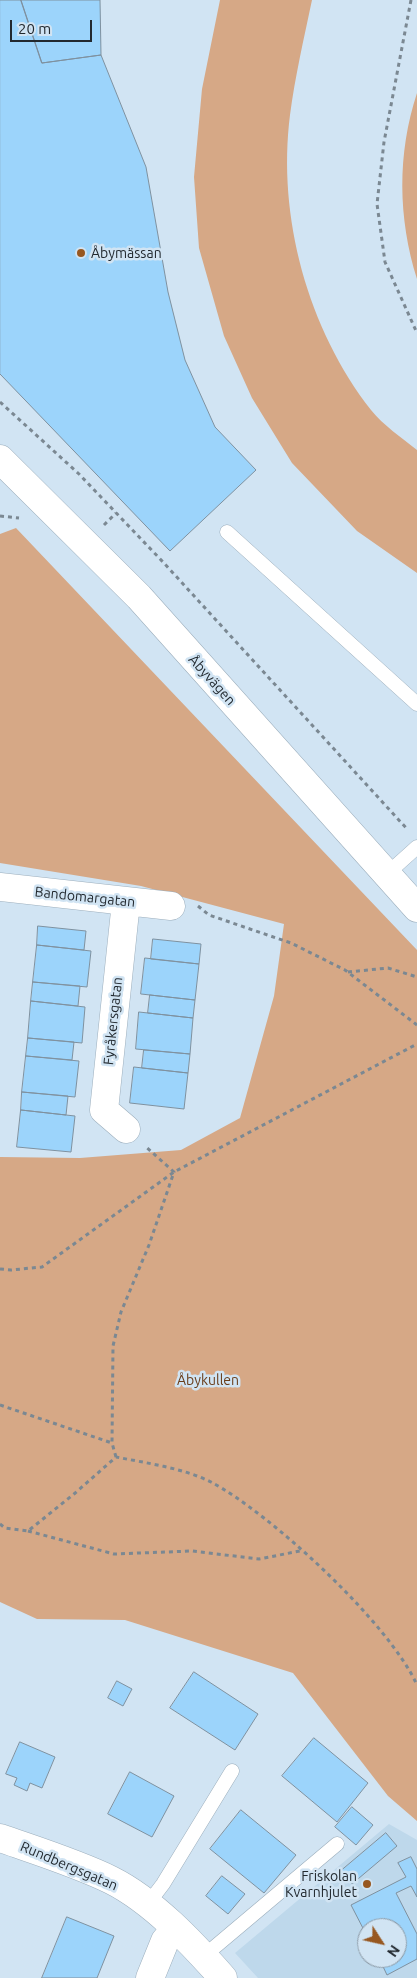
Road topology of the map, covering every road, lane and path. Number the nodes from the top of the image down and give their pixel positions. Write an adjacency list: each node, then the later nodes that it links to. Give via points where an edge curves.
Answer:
1 (411, 0): 2 (path, via 384,142 378,204 386,262)
2 (417, 333)
3 (0, 402): 7 (path, via 79,474)
4 (3, 468): 9 (street, Åbyvägen, via 139,598)
5 (227, 532): 6 (lane)
6 (417, 704)
7 (411, 832)
8 (417, 847): 9 (lane)
9 (387, 874): 13 (street, Åbyvägen)
10 (0, 887): 11 (street, Bandomargatan)
11 (126, 902): 12 (street, Bandomargatan); 18 (street, Fyråkersgatan, via 104,1110)
12 (181, 903): 14 (path, via 291,943)
13 (417, 908)
14 (348, 972): 15 (path, via 388,968); 16 (path)
15 (417, 977)
16 (417, 1025)
17 (417, 1044): 19 (path)
18 (126, 1129): 19 (path)
19 (174, 1172): 20 (path, via 42,1267); 22 (path, via 149,1245 120,1312 113,1346)
20 (0, 1269)
21 (0, 1405): 22 (path)
22 (112, 1443): 23 (path)
23 (116, 1457): 25 (path); 26 (path, via 166,1467 210,1482 254,1511)
24 (0, 1524): 25 (path, via 5,1528)
25 (28, 1531): 26 (path, via 114,1554 192,1551 259,1559)
26 (300, 1551): 27 (path, via 336,1583 383,1634)
27 (417, 1685)
28 (232, 1772): 31 (lane, via 164,1884)
29 (0, 1838): 31 (street, Rundbergsgatan, via 112,1881)
30 (337, 1844): 33 (lane)
31 (147, 1905): 32 (street, Rundbergsgatan)
32 (175, 1929): 33 (street, Rundbergsgatan); 34 (street, via 165,1942)
33 (204, 1956): 35 (street, Rundbergsgatan)
34 (150, 1978)
35 (223, 1978)

